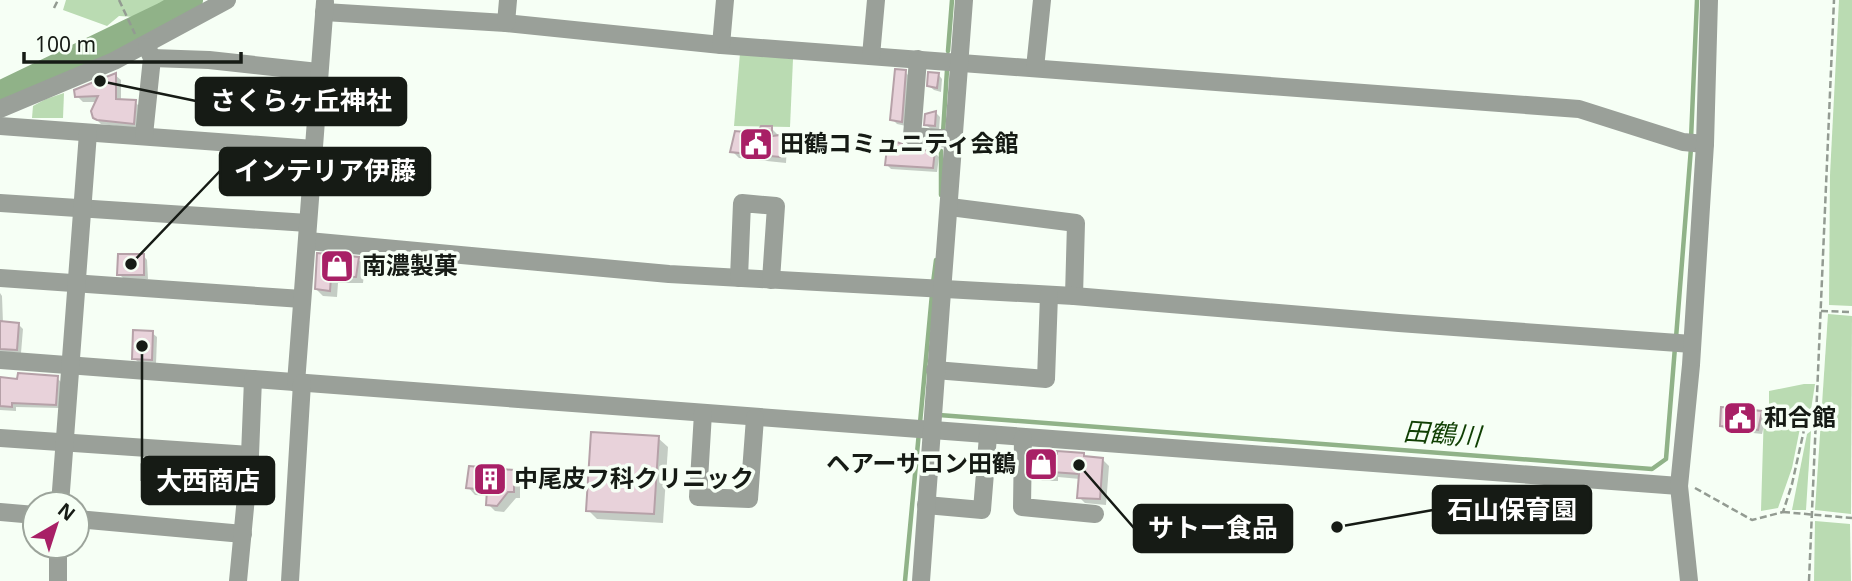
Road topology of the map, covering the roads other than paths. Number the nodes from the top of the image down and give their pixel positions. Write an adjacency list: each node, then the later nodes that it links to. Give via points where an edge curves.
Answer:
1 (227, 0): 11 (street)
2 (508, 0): 9 (street)
3 (725, 0): 10 (street)
4 (876, 0): 12 (street)
5 (964, 0): 14 (street)
6 (1042, 0): 15 (street)
7 (1709, 0): 22 (street)
8 (325, 6): 9 (street); 16 (street)
9 (506, 23): 10 (street)
10 (721, 45): 12 (street)
11 (146, 49): 16 (street); 17 (street); 20 (street)
12 (871, 56): 13 (street)
13 (918, 59): 14 (street); 21 (street, via 912,136)
14 (959, 62): 15 (street); 21 (street)
15 (1035, 68): 22 (street, via 1579,109)
16 (318, 72): 23 (street)
17 (0, 109)
18 (0, 126): 19 (street)
19 (88, 133): 20 (street); 26 (street)
20 (144, 135): 23 (street)
21 (954, 139): 25 (street)
22 (1696, 143): 36 (street)
23 (314, 149): 27 (street)
24 (0, 203): 26 (street)
25 (950, 207): 32 (street); 34 (street, via 1076,222)
26 (83, 208): 27 (street); 31 (street)
27 (308, 232): 29 (street); 35 (street)
28 (0, 278): 31 (street)
29 (739, 278): 30 (street); 30 (street, via 742,204 776,206)
30 (771, 279): 32 (street)
31 (76, 284): 35 (street); 38 (street)
32 (944, 289): 33 (street); 39 (street)
33 (1049, 295): 34 (street); 39 (street, via 1046,379)
34 (1074, 296): 36 (street)
35 (302, 299): 41 (street)
36 (1690, 343): 50 (street)
37 (0, 360): 38 (street)
38 (69, 366): 40 (street); 48 (street)
39 (935, 370): 44 (street)
40 (253, 379): 41 (street); 49 (street)
41 (299, 383): 42 (street); 61 (street)
42 (703, 413): 43 (street); 43 (street, via 698,497 749,499)
43 (755, 418): 44 (street)
44 (925, 430): 45 (street); 52 (street)
45 (988, 436): 47 (street); 52 (street, via 982,510)
46 (0, 438): 48 (street)
47 (1023, 438): 50 (street); 55 (street, via 1021,507)
48 (64, 443): 49 (street); 51 (street)
49 (250, 455): 57 (street)
50 (1679, 483): 63 (street)
51 (61, 490)
52 (926, 505): 62 (street)
53 (0, 512): 54 (street)
54 (21, 514)
55 (1096, 514)
56 (91, 520): 57 (street)
57 (243, 534): 60 (street)
58 (58, 560): 59 (street)
59 (58, 581)
60 (239, 581)
61 (290, 581)
62 (921, 581)
63 (1689, 581)

